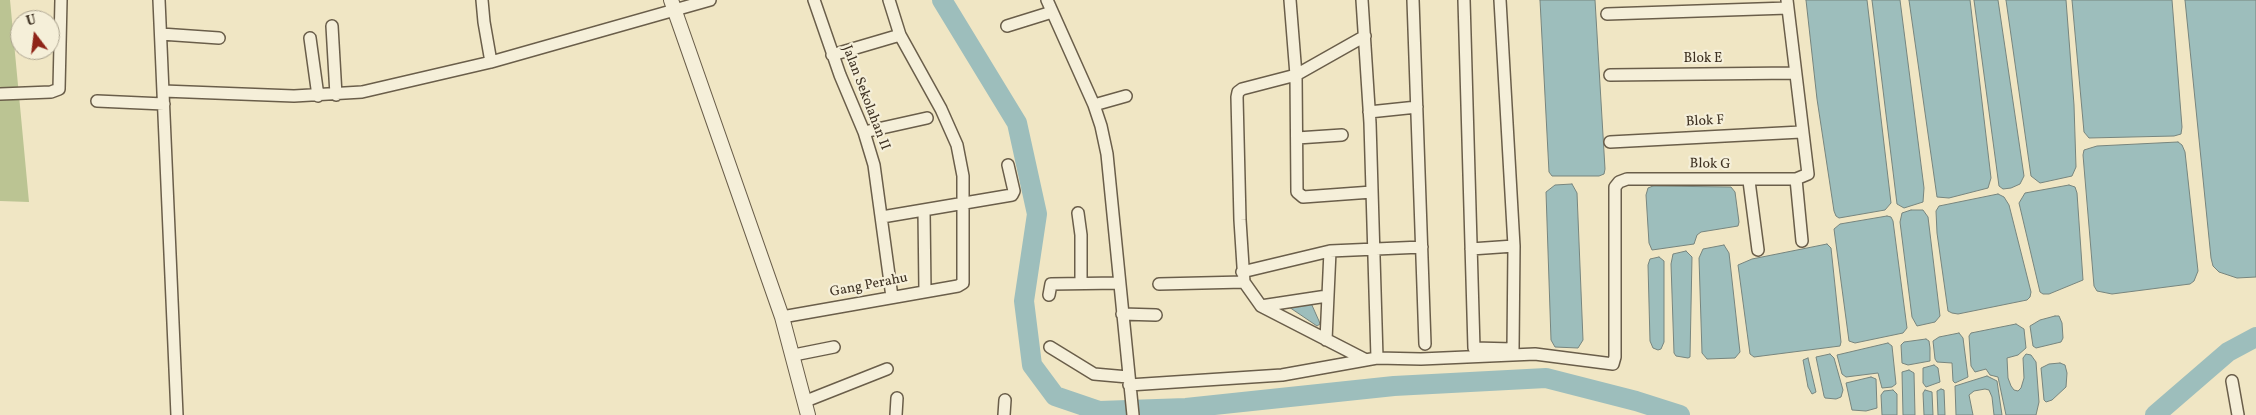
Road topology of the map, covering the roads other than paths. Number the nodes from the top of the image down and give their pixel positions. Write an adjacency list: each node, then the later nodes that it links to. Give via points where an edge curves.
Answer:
1 (61, 0): 30 (street, via 58,89)
2 (160, 0): 19 (street)
3 (482, 0): 25 (street)
4 (710, 0): 13 (street)
5 (814, 0): 24 (street, Jalan Sekolahan II)
6 (889, 0): 20 (street)
7 (1046, 0): 15 (street)
8 (1290, 0): 27 (street)
9 (1362, 0): 21 (street)
10 (1413, 0): 37 (street)
11 (1464, 0): 57 (street)
12 (1500, 0): 54 (street)
13 (672, 4): 25 (street); 71 (street)
14 (1788, 4): 16 (street); 26 (street)
15 (1052, 12): 18 (street); 36 (street)
16 (1607, 14)
17 (332, 26): 31 (street)
18 (1007, 26)
19 (161, 34): 22 (street); 29 (street)
20 (900, 35): 24 (street); 49 (street, via 957,144)
21 (1365, 36): 27 (street); 38 (street)
22 (219, 38)
23 (310, 38): 32 (street)
24 (832, 55): 40 (street, Jalan Sekolahan II)
25 (491, 62): 31 (street)
26 (1795, 74): 28 (street, Blok E); 41 (street)
27 (1296, 75): 43 (street); 60 (street, via 1238,92)
28 (1610, 75)
29 (163, 91): 32 (street); 35 (street)
30 (0, 94)
31 (336, 95): 32 (street)
32 (318, 96)
33 (1126, 96): 36 (street)
34 (97, 101): 35 (street)
35 (164, 104): 84 (street)
36 (1094, 105): 62 (street, via 1107,154)
37 (1417, 106): 38 (street); 55 (street)
38 (1368, 112): 48 (street)
39 (927, 118): 40 (street)
40 (864, 132): 52 (street, Jalan Sekolahan II, via 874,165)
41 (1801, 132): 44 (street, Blok F); 46 (street, via 1809,170)
42 (1342, 135): 43 (street)
43 (1297, 138): 48 (street, via 1299,196)
44 (1610, 142)
45 (1008, 165): 49 (street, via 1013,194)
46 (1801, 178): 47 (street, Blok G); 53 (street)
47 (1749, 181): 58 (street); 77 (street, Blok G, via 1627,179 1615,187 1616,357 1613,364 1535,354)
48 (1372, 192): 56 (street)
49 (964, 202): 50 (street); 64 (street, Gang Perahu, via 961,285)
50 (924, 211): 52 (street); 64 (street)
51 (1078, 213): 61 (street)
52 (882, 217): 67 (street, Jalan Sekolahan II)
53 (1802, 241)
54 (1514, 246): 57 (street); 57 (street, via 1513,349 1474,348)
55 (1422, 247): 56 (street); 73 (street)
56 (1373, 248): 59 (street); 77 (street)
57 (1471, 249)
58 (1758, 250)
59 (1330, 251): 60 (street); 66 (street)
60 (1243, 277): 63 (street); 68 (street)
61 (1081, 282): 62 (street); 65 (street, via 1051,284)
62 (1119, 283): 69 (street)
63 (1159, 284)
64 (925, 291): 67 (street, Gang Perahu)
65 (1049, 295)
66 (1326, 296): 68 (street); 72 (street)
67 (892, 297): 71 (street, Gang Perahu)
68 (1261, 306): 72 (street)
69 (1122, 314): 70 (street); 80 (street)
70 (1156, 316)
71 (782, 317): 76 (street)
72 (1326, 340): 77 (street)
73 (1425, 344)
74 (834, 347): 76 (street)
75 (1050, 347): 80 (street, via 1094,374)
76 (794, 355): 83 (street)
77 (1371, 359): 80 (street, via 1282,375)
78 (887, 369): 83 (street)
79 (2232, 381): 88 (street)
80 (1129, 386): 87 (street)
81 (897, 398): 85 (street)
82 (1005, 400): 86 (street)
83 (807, 408)
84 (177, 415)
85 (896, 415)
86 (1004, 415)
87 (1133, 415)
88 (2238, 415)

